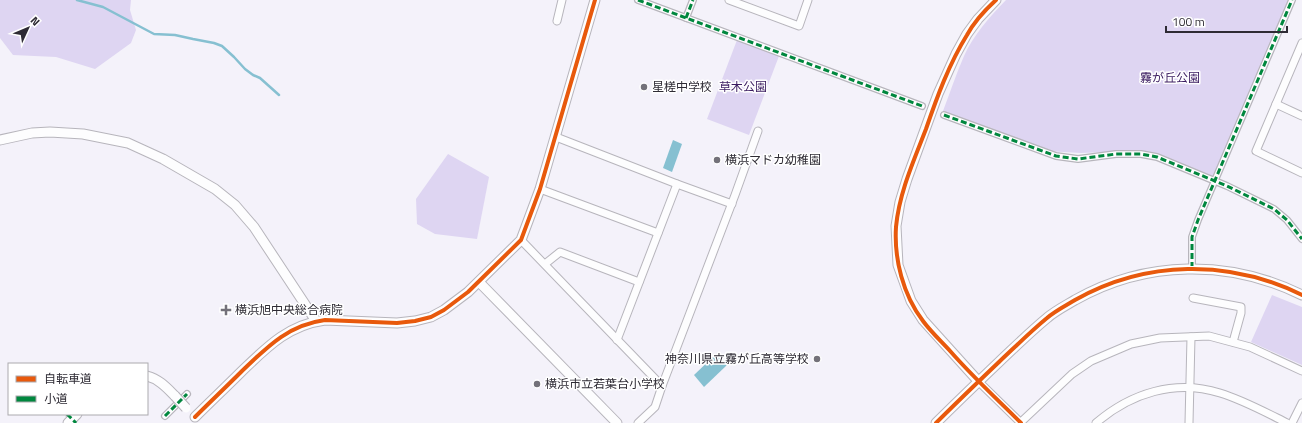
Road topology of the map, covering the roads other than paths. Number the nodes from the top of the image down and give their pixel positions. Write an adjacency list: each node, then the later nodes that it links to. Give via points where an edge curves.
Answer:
1 (562, 0): 10 (street)
2 (595, 0): 18 (street)
3 (638, 0): 9 (street)
4 (693, 0): 9 (street)
5 (728, 0): 6 (street, via 799,26)
6 (808, 0)
7 (1292, 0): 28 (street, via 1198,220 1192,237)
8 (991, 1): 39 (street, via 967,34 938,94 907,179 896,226 898,265 911,301 922,320)
9 (686, 18): 14 (street)
10 (558, 21)
11 (1302, 43): 12 (street)
12 (1299, 58): 13 (street)
13 (1276, 104): 16 (street); 20 (street, via 1256,151)
14 (922, 106)
15 (944, 115): 25 (street, via 1056,156 1078,159 1141,154 1157,157 1274,209)
16 (1302, 116)
17 (758, 131): 23 (street)
18 (556, 138): 21 (street); 22 (street)
19 (0, 140): 33 (street, via 32,133 83,134 128,143 163,158 215,189 240,210)
20 (1302, 173)
21 (677, 184): 23 (street); 24 (street)
22 (540, 189): 24 (street); 26 (street)
23 (732, 204): 40 (street)
24 (658, 232): 30 (street)
25 (1302, 239)
26 (521, 240): 27 (street); 29 (street)
27 (545, 264): 30 (street, via 560,252); 35 (street)
28 (1192, 268): 31 (street, via 1239,273); 39 (street, via 1154,271 1094,289 1048,318 1024,337)
29 (479, 282): 33 (street, via 444,310 415,321); 48 (street)
30 (640, 282): 35 (street)
31 (1302, 295)
32 (1193, 298): 36 (street, via 1241,307)
33 (316, 321): 46 (street, via 292,330 273,342)
34 (1191, 337): 36 (street, via 1209,336); 41 (street); 51 (street, via 1160,338 1131,344 1091,361 1072,374)
35 (617, 340): 40 (street)
36 (1233, 342): 37 (street)
37 (1302, 371)
38 (148, 376): 46 (street, bridge, via 161,383)
39 (979, 382): 50 (street); 51 (street)
40 (662, 386): 49 (street, via 655,407)
41 (1190, 388): 52 (street, via 1169,388 1147,393 1109,412); 53 (street); 54 (street, via 1219,393)
42 (187, 394): 45 (street)
43 (1302, 403): 55 (street)
44 (76, 415): 47 (street)
45 (165, 416)
46 (198, 420)
47 (68, 423)
48 (617, 423)
49 (638, 423)
50 (936, 423)
51 (1020, 423)
52 (1096, 423)
53 (1189, 423)
54 (1287, 423)
55 (1292, 423)

